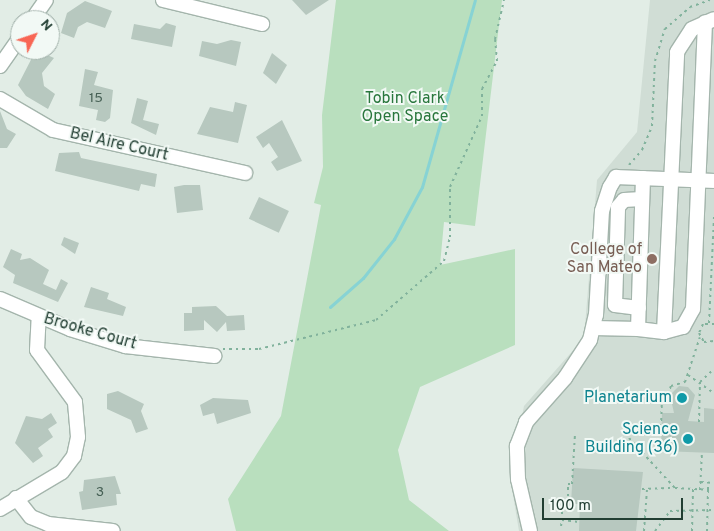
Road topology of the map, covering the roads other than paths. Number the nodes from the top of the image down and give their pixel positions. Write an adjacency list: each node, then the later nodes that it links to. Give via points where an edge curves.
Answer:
1 (163, 0): 3 (street)
2 (709, 20): 9 (street, via 686,35 676,54); 10 (street)
3 (262, 24)
4 (10, 52): 5 (street)
5 (0, 66)
6 (0, 99): 7 (street, Bel Aire Court, via 53,130)
7 (245, 173)
8 (642, 178): 9 (street); 12 (street); 16 (street, via 620,173 602,211)
9 (670, 178): 10 (street); 18 (street)
10 (696, 181): 11 (street); 18 (street, via 692,310 683,327)
11 (714, 181)
12 (642, 200): 14 (street); 14 (street, via 624,200 618,207 617,227 615,306)
13 (0, 299): 15 (street, Brooke Court)
14 (639, 308): 17 (street)
15 (39, 317): 19 (street, Brooke Court, via 126,346); 20 (street, via 37,350 75,402 78,437 74,456 62,472)
16 (594, 328): 17 (street); 23 (street, via 575,366 521,431 516,467)
17 (638, 329): 18 (street)
18 (664, 332)
19 (214, 356)
20 (16, 498): 21 (street); 22 (street, via 31,517 42,522)
21 (0, 508)
22 (113, 531)
23 (530, 531)

